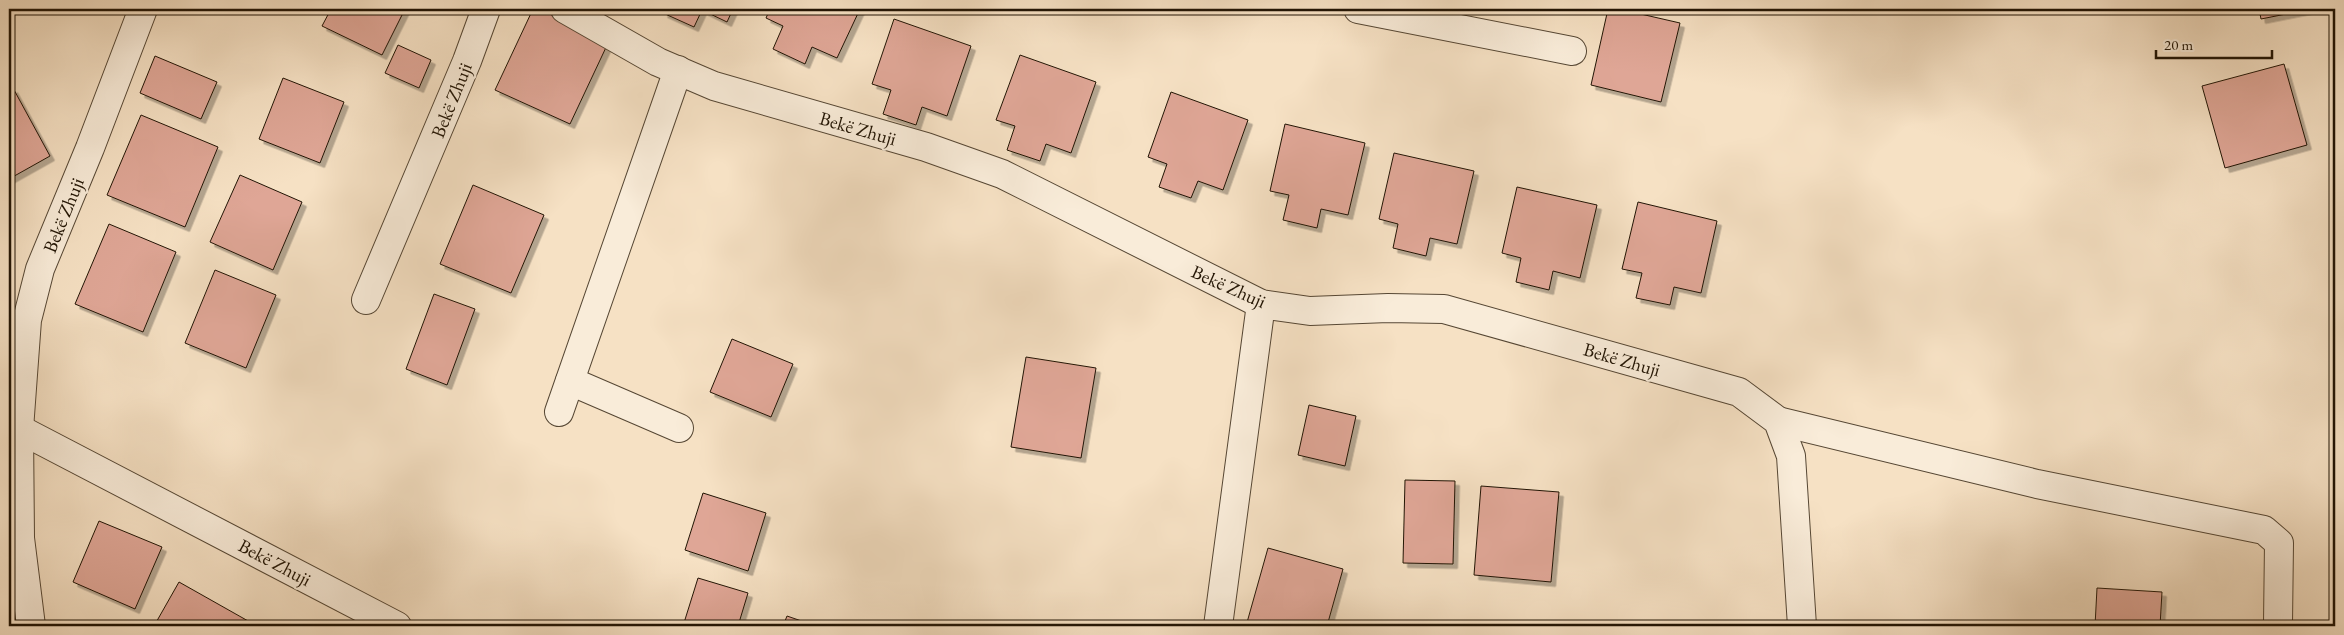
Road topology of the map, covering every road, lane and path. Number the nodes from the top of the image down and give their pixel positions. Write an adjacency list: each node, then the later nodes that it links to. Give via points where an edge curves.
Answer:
1 (143, 9): 13 (street, Bekë Zhuji, via 40,269 27,320)
2 (486, 9): 7 (street, Bekë Zhuji)
3 (565, 9): 6 (street, Bekë Zhuji)
4 (1358, 9): 5 (street)
5 (1572, 51)
6 (678, 70): 8 (street, Bekë Zhuji, via 714,86 926,147 1002,174); 9 (street)
7 (366, 300)
8 (1261, 304): 11 (street, Bekë Zhuji, via 1310,311 1444,309 1739,392); 17 (street)
9 (570, 381): 10 (street); 12 (street)
10 (559, 412)
11 (1778, 421): 14 (street, via 2037,484 2264,530 2279,543); 18 (street, via 1791,456)
12 (678, 428)
13 (19, 429): 15 (street, Bekë Zhuji, via 20,538); 16 (street, Bekë Zhuji)
14 (2278, 623)
15 (30, 626)
16 (397, 626)
17 (1218, 626)
18 (1802, 626)

